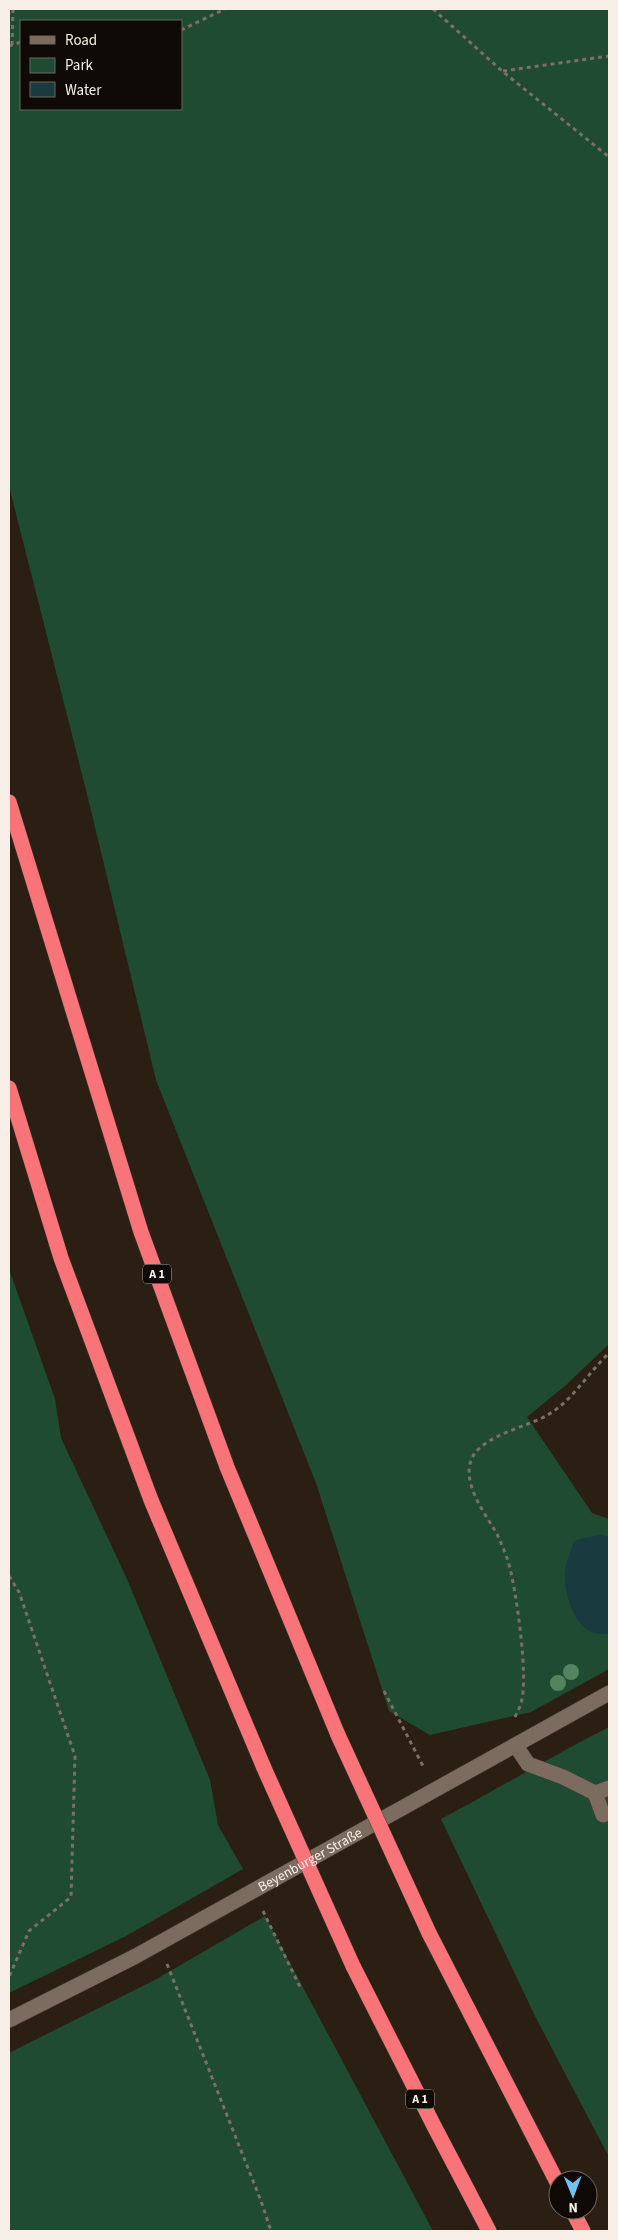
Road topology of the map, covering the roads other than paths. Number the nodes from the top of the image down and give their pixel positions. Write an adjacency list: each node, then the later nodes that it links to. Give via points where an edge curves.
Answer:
1 (9, 802): 8 (highway, A 1, bridge, via 141,1232 228,1467 338,1735 430,1933)
2 (9, 1088): 9 (highway, A 1, bridge, via 68,1277 152,1500 264,1768 353,1966)
3 (609, 1693): 4 (main road, Beyenburger Straße)
4 (516, 1746): 5 (main road, via 528,1764); 7 (main road, Beyenburger Straße, via 98,1976)
5 (602, 1790): 6 (main road)
6 (603, 1815)
7 (9, 2020)
8 (551, 2170)
9 (490, 2231)

